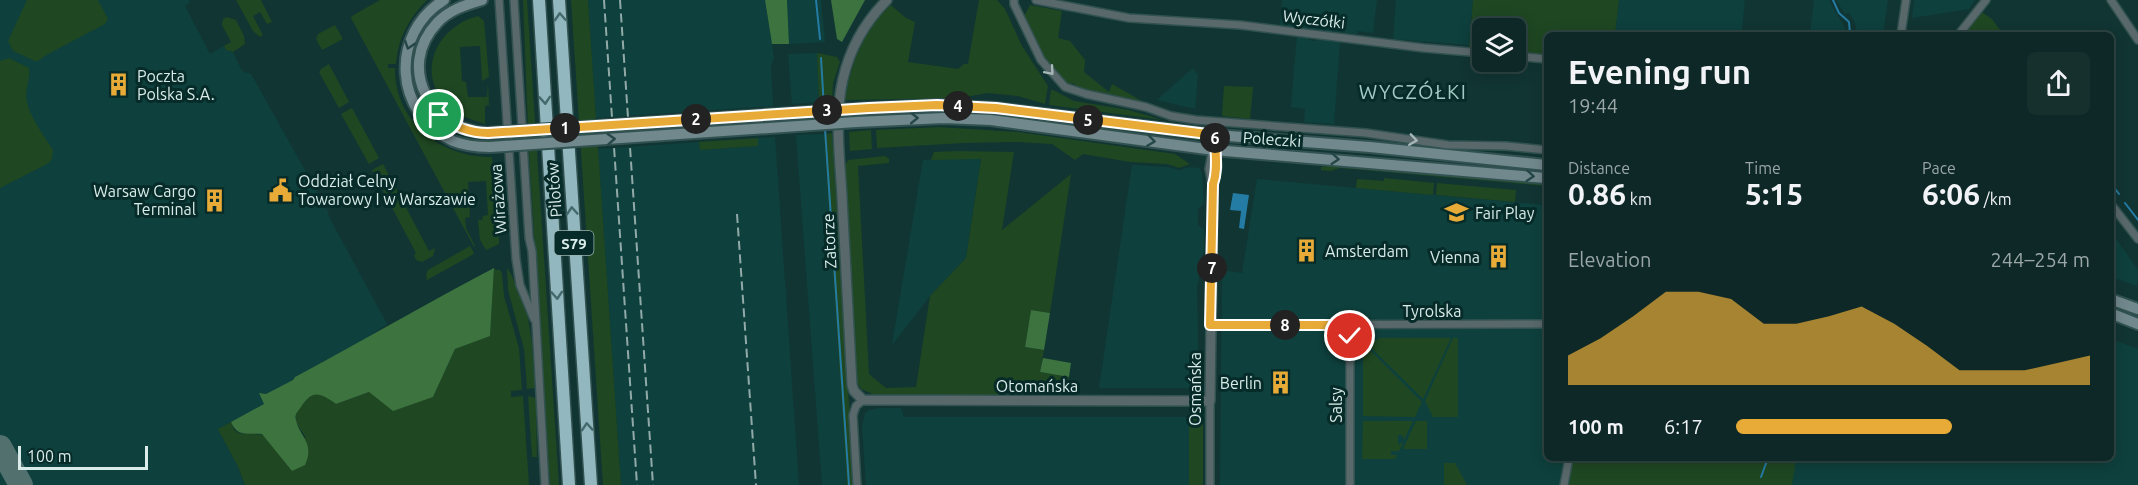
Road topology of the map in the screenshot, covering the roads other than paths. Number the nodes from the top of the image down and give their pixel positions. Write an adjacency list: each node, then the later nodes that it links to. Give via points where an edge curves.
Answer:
1 (444, 0): 20 (main road, Poleczki, one-way to 20, bridge, via 433,7 411,37 405,73 412,101 423,117 436,131 462,144 490,147 944,118 991,120)
2 (482, 0): 19 (main road, Poleczki, bridge, via 461,6 438,22 423,45 420,72 425,95 439,115 459,128 478,133 937,105 996,108)
3 (499, 0): 29 (street, Wirażowa, via 516,259 520,285)
4 (514, 0): 29 (street, Wirażowa)
5 (539, 0): 38 (highway, Pilotów / S79, one-way to 38)
6 (559, 0): 39 (highway, Pilotów / S79, one-way to 6)
7 (887, 0): 34 (street, Zatorze, via 852,49 840,101 852,385)
8 (1014, 0): 21 (street, Poleczki, one-way to 21, via 1041,60 1065,87 1086,94 1196,120 1366,133 1448,145)
9 (1036, 0): 16 (street, Wyczółki, via 1129,18 1240,25)
10 (1906, 0): 13 (street)
11 (1986, 0): 14 (street)
12 (2111, 0): 15 (street)
13 (1900, 32)
14 (1961, 32)
15 (2138, 40)
16 (1472, 52)
17 (1526, 57): 18 (street)
18 (1544, 59)
19 (1216, 135): 20 (street, Osmańska); 22 (main road, Poleczki)
20 (1214, 150): 23 (main road, Poleczki, one-way to 23); 32 (street, Osmańska, via 1209,169 1213,184)
21 (1544, 150)
22 (1544, 165)
23 (1544, 178)
24 (2114, 207): 25 (street)
25 (2138, 239)
26 (2114, 300): 27 (main road)
27 (2138, 309)
28 (2114, 315): 31 (main road)
29 (535, 322): 37 (street, Wirażowa)
30 (1544, 324): 33 (street, Tyrolska)
31 (2138, 324)
32 (1210, 325): 33 (street, Tyrolska); 35 (street, Osmańska)
33 (1350, 325): 42 (street, Salsy)
34 (863, 400): 35 (street, Otomańska); 40 (street, via 853,415)
35 (1210, 400): 41 (street, Osmańska)
36 (1568, 461): 43 (street)
37 (545, 485)
38 (570, 485)
39 (591, 485)
40 (857, 485)
41 (1210, 485)
42 (1350, 485)
43 (1564, 485)

